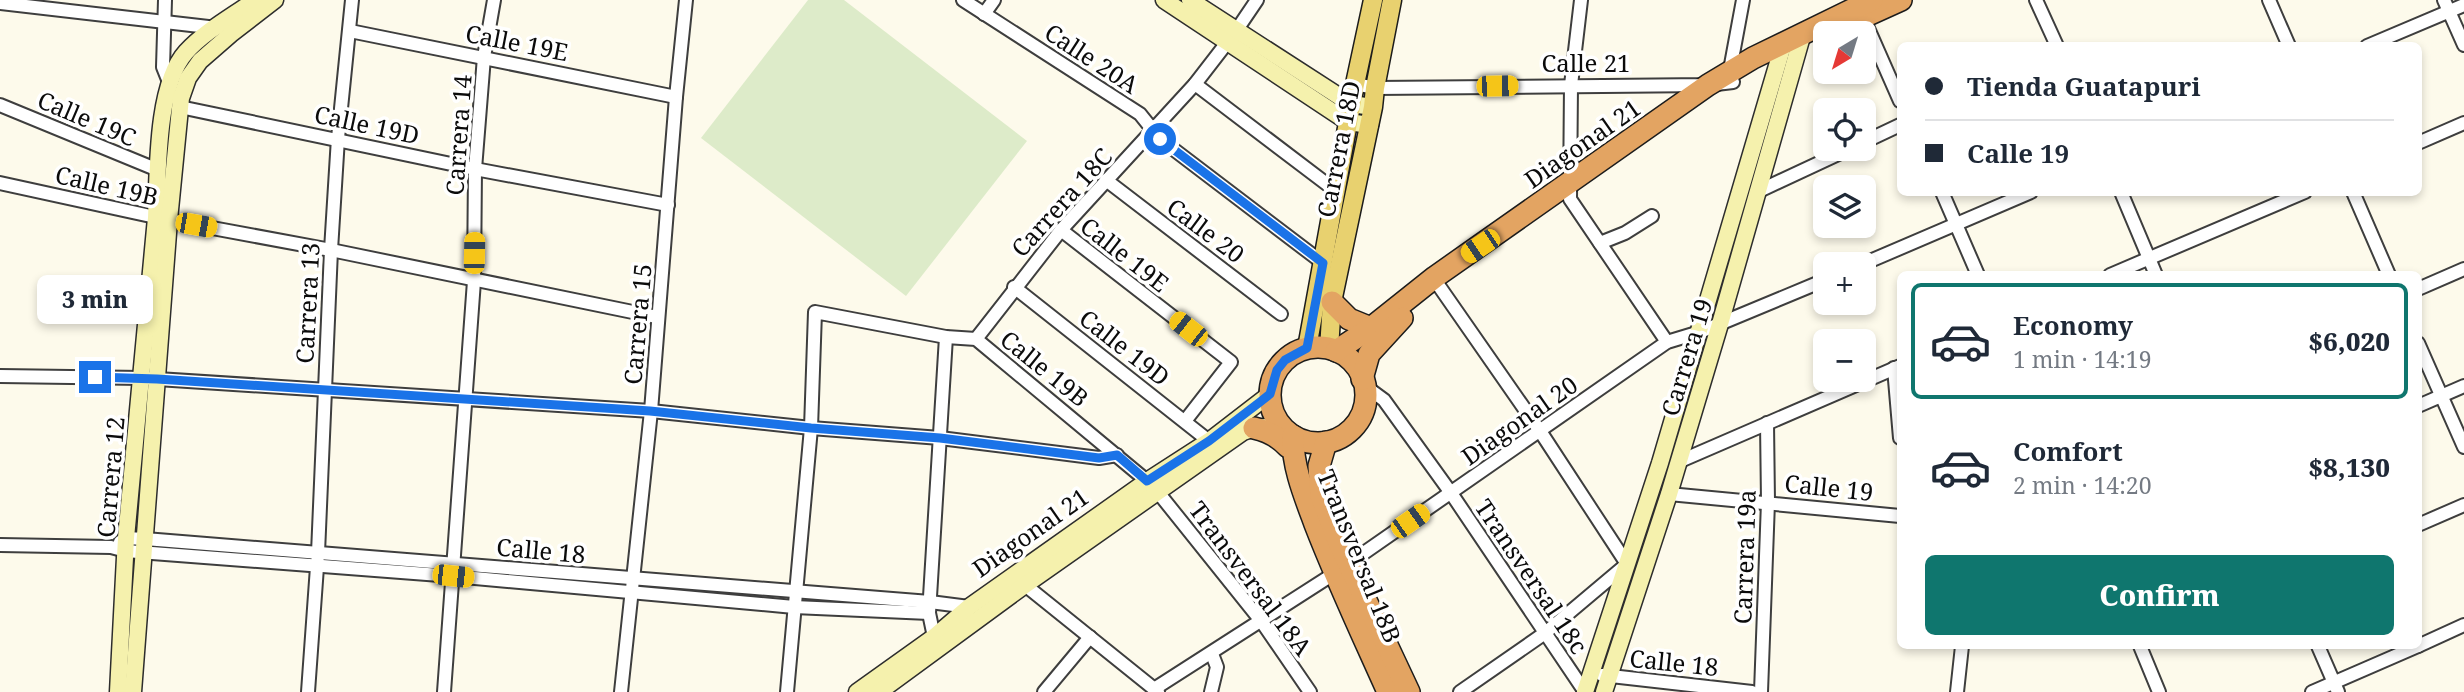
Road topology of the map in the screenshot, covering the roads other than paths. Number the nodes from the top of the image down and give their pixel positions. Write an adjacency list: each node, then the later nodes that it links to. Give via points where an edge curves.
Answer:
1 (165, 0): 24 (street)
2 (255, 0): 26 (street)
3 (275, 0): 45 (street, via 195,66)
4 (352, 0): 27 (street, Carrera 13)
5 (494, 0): 35 (street, Carrera 14)
6 (686, 0): 44 (street, Carrera 15)
7 (963, 0): 23 (street, Calle 20A)
8 (993, 0): 23 (street)
9 (1164, 0): 28 (street)
10 (1190, 0): 28 (street)
11 (1257, 0): 28 (street)
12 (1373, 0): 39 (main road, Carrera 18D)
13 (1392, 0): 41 (main road, Carrera 18D)
14 (1581, 0): 40 (street)
15 (1743, 0): 36 (street)
16 (1902, 0): 22 (highway, Diagonal 21)
17 (2036, 0): 30 (street)
18 (2269, 0): 31 (street)
19 (0, 4): 24 (street)
20 (2464, 5): 21 (street)
21 (2447, 6): 32 (street); 34 (street)
22 (1867, 8): 25 (highway, Diagonal 21); 33 (highway, Diagonal 21); 43 (street)
23 (984, 14): 53 (street, Calle 20A, via 1140,114)
24 (164, 21): 26 (street); 37 (street, via 163,67)
25 (1847, 21)
26 (217, 28): 37 (street, via 185,53)
27 (350, 30): 35 (street, Calle 19E); 55 (street, Carrera 13)
28 (1232, 37): 38 (street, Carrera 18C); 46 (street); 49 (street)
29 (1813, 38): 33 (highway, Diagonal 21)
30 (2055, 42)
31 (2287, 42)
32 (2375, 42)
33 (1792, 45): 36 (highway, Diagonal 21); 64 (street, Carrera 19); 95 (street, Carrera 19)
34 (2464, 45)
35 (484, 57): 44 (street, Calle 19E); 58 (street, Carrera 14)
36 (1732, 76): 42 (highway, Diagonal 21); 63 (highway, Diagonal 21)
37 (169, 82): 45 (street)
38 (1195, 84): 53 (street, Carrera 18C); 62 (street)
39 (1355, 84): 41 (street, Calle 21); 46 (main road, Carrera 18D)
40 (1571, 85): 41 (street, Calle 21); 42 (street, Calle 21); 63 (street)
41 (1375, 88): 48 (main road, Carrera 18D)
42 (1681, 93): 63 (highway, Diagonal 21)
43 (1897, 93)
44 (676, 97): 70 (street, Carrera 15)
45 (173, 103): 55 (street, Calle 19D); 59 (street, Carrera 12); 72 (street, Carrera 12)
46 (1351, 104): 48 (street); 49 (main road, Carrera 18D)
47 (0, 105): 59 (street, Calle 19C)
48 (1373, 107): 51 (main road, Carrera 18D)
49 (1348, 122): 51 (street); 62 (main road, Carrera 18D)
50 (2464, 123): 56 (street)
51 (1370, 125): 90 (main road, Carrera 18D)
52 (1897, 126): 54 (street)
53 (1154, 131): 60 (street, Carrera 18C); 79 (street, Calle 20A)
54 (1876, 136)
55 (338, 138): 58 (street, Calle 19D); 76 (street, Carrera 13)
56 (2422, 141)
57 (1823, 161): 64 (street)
58 (475, 169): 70 (street, Calle 19D); 85 (street, Carrera 14)
59 (158, 170): 72 (street, Carrera 12)
60 (1106, 180): 74 (street, Carrera 18C); 91 (street, Calle 20)
61 (0, 183): 72 (street, Calle 19B)
62 (1336, 191): 79 (main road, Carrera 18D)
63 (1571, 191): 75 (street); 87 (highway, Diagonal 21); 94 (highway, Diagonal 21, via 1435,277)
64 (1759, 191): 93 (street, Carrera 19)
65 (1943, 196): 73 (street)
66 (2022, 196): 73 (street)
67 (2123, 196): 77 (street)
68 (2296, 196): 77 (street)
69 (2355, 196): 84 (street)
70 (668, 205): 92 (street, Carrera 15)
71 (1652, 216): 75 (street)
72 (163, 219): 76 (street, Calle 19B); 104 (street, Carrera 12)
73 (1956, 226): 78 (street); 81 (street)
74 (1060, 230): 88 (street, Carrera 18C); 113 (street, Calle 19E, via 1231,362)
75 (1600, 243): 98 (street)
76 (331, 250): 85 (street, Calle 19B); 107 (street, Carrera 13)
77 (2149, 258): 82 (street); 83 (street)
78 (1876, 259)
79 (1323, 263): 99 (main road, Carrera 18D)
80 (2464, 269): 89 (street)
81 (1976, 271)
82 (2119, 271)
83 (2154, 271)
84 (2387, 271)
85 (474, 281): 92 (street, Calle 19B); 110 (street, Carrera 14)
86 (1813, 285): 93 (street, Diagonal 20)
87 (1440, 286): 105 (highway, Diagonal 21, via 1376,344 1364,364); 117 (street)
88 (1014, 287): 97 (street, Carrera 18C); 113 (street, Calle 19D)
89 (2422, 287)
90 (1332, 302): 94 (highway, via 1349,319); 100 (main road, Carrera 18D)
91 (1281, 314)
92 (657, 317): 112 (street, Carrera 15)
93 (1720, 324): 95 (street, Diagonal 20); 125 (street, Carrera 19)
94 (1371, 328): 100 (highway, Diagonal 21)
95 (1700, 332): 98 (street, Diagonal 20); 137 (street, Carrera 19)
96 (946, 337): 97 (street, Calle 19B); 115 (street, Calle 19B, via 815,312); 119 (street)
97 (976, 339): 123 (street, Calle 19B)
98 (1667, 342): 117 (street, Diagonal 20)
99 (1307, 348): 100 (highway); 108 (highway, via 1277,370)
100 (1333, 350): 105 (highway, via 1348,358)
101 (2422, 351): 109 (street)
102 (1897, 367): 114 (street)
103 (0, 376): 104 (street)
104 (150, 378): 107 (street); 134 (street, Carrera 12); 135 (street, Carrera 12)
105 (1364, 382): 121 (highway, via 1366,398 1358,422); 127 (street, Transversal 18c, via 1384,400)
106 (2464, 386): 109 (street)
107 (324, 390): 110 (street); 136 (street, Carrera 13)
108 (1270, 394): 118 (highway, via 1273,413); 120 (street, Diagonal 21)
109 (2442, 396): 111 (street); 122 (street)
110 (465, 400): 112 (street); 139 (street, Carrera 14)
111 (2422, 404)
112 (650, 411): 115 (street); 141 (street, Carrera 15)
113 (1185, 421): 120 (street, Calle 19D)
114 (1767, 423): 125 (street); 129 (street, Carrera 19a)
115 (811, 428): 119 (street); 142 (street)
116 (1254, 428): 118 (street, via 1271,426); 124 (highway, via 1279,438); 126 (street, Diagonal 21)
117 (1539, 431): 127 (street, Diagonal 20); 137 (street)
118 (1289, 433): 121 (highway, via 1315,443); 124 (highway, Transversal 18B)
119 (940, 438): 123 (street, via 1099,458); 145 (street)
120 (1209, 441): 126 (street, Diagonal 21)
121 (1326, 442): 138 (highway, Transversal 18B, via 1320,466 1321,496)
122 (2464, 447)
123 (1117, 455): 126 (street, Calle 19B)
124 (1296, 462): 138 (highway, Transversal 18B, via 1304,494)
125 (1678, 462): 128 (street, Carrera 19)
126 (1152, 486): 140 (street, Diagonal 21); 144 (street, Diagonal 21); 146 (street, Transversal 18A)
127 (1451, 493): 138 (street, Diagonal 20); 148 (street, Transversal 18c)
128 (1669, 494): 129 (street, Calle 19); 158 (street, Carrera 19)
129 (1768, 502): 131 (street, Calle 19); 179 (street, Carrera 19a)
130 (2464, 505): 132 (street)
131 (1897, 516)
132 (2422, 522)
133 (0, 545): 134 (street, Calle 18)
134 (121, 545): 135 (street, Calle 18); 163 (street, Carrera 12)
135 (145, 546): 136 (street, Calle 18); 164 (street, Carrera 12)
136 (318, 559): 139 (street, Calle 18); 165 (street, Carrera 13)
137 (1627, 564): 148 (street); 157 (street, Carrera 19)
138 (1342, 568): 146 (street, Diagonal 20); 173 (highway, Transversal 18B); 174 (highway, Transversal 18B)
139 (453, 570): 141 (street, Calle 18); 166 (street, Carrera 14)
140 (1025, 585): 150 (street); 161 (street, Diagonal 21)
141 (632, 586): 142 (street, Calle 18); 143 (street, Calle 18); 167 (street, Carrera 15)
142 (797, 592): 143 (street); 145 (street, Calle 18)
143 (794, 607): 145 (street, Calle 18); 168 (street)
144 (970, 607): 145 (street, Calle 18); 149 (street, Diagonal 21)
145 (930, 608): 149 (street)
146 (1262, 622): 156 (street, Diagonal 20); 172 (street, Transversal 18A)
147 (2464, 625): 151 (street)
148 (1545, 633): 175 (street); 176 (street, Transversal 18c)
149 (934, 637): 169 (street, Diagonal 21)
150 (1090, 637): 162 (street); 170 (street)
151 (2422, 644)
152 (1962, 649): 180 (street)
153 (2141, 649): 181 (street)
154 (2319, 649): 159 (street)
155 (2412, 649): 159 (street)
156 (1212, 654): 162 (street, Diagonal 20); 171 (street, via 1217,667)
157 (1591, 674): 158 (street, Calle 18); 176 (street, Carrera 19)
158 (1609, 676): 160 (street, Calle 18); 177 (street, Carrera 19)
159 (2336, 688): 182 (street)
160 (1698, 689): 178 (street, Calle 18)
161 (885, 690)
162 (1156, 690)
163 (118, 692)
164 (132, 692)
165 (308, 692)
166 (444, 692)
167 (621, 692)
168 (787, 692)
169 (857, 692)
170 (1044, 692)
171 (1211, 692)
172 (1310, 692)
173 (1388, 692)
174 (1409, 692)
175 (1460, 692)
176 (1585, 692)
177 (1604, 692)
178 (1752, 692)
179 (1761, 692)
180 (1957, 692)
181 (2159, 692)
182 (2312, 692)

